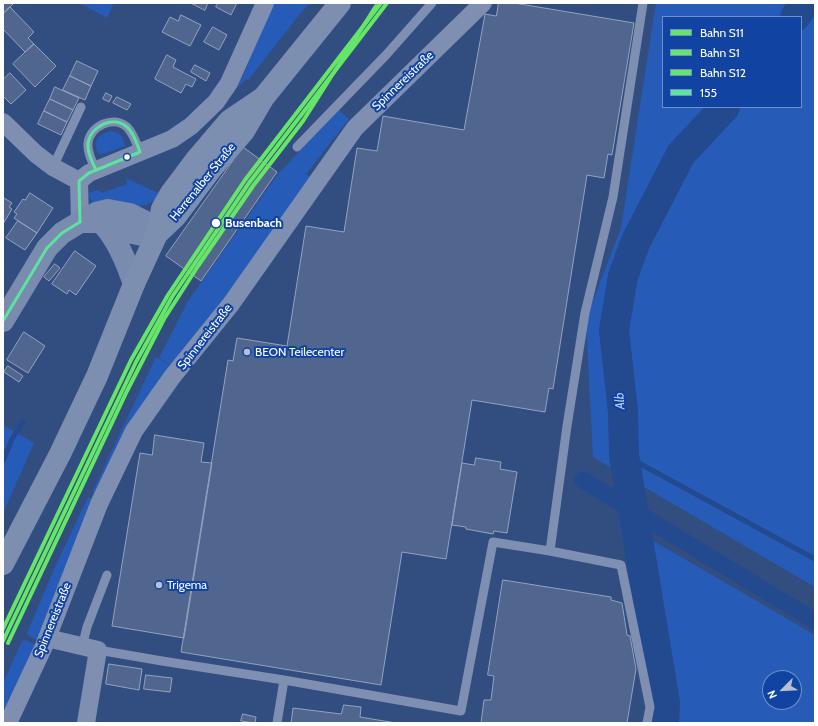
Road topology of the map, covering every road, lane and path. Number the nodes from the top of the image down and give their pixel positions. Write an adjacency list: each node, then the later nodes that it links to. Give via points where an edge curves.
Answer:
1 (265, 3): 9 (street, via 229,83 216,102 182,133)
2 (340, 3): 14 (main road, Herrenalber Straße, via 264,97 230,120 195,161 162,209)
3 (432, 3): 8 (lane, via 386,55)
4 (483, 3): 20 (street, Spinnereistraße, via 355,128 231,304 172,377 134,431 99,504)
5 (643, 3): 17 (lane, via 613,197 585,313)
6 (82, 107): 10 (lane)
7 (3, 122): 10 (street)
8 (297, 147)
9 (140, 152): 11 (street); 11 (lane, via 126,126 114,122 103,124 93,132 88,143)
10 (53, 167): 12 (street)
11 (96, 170): 12 (street)
12 (79, 181): 13 (street)
13 (90, 222): 14 (main road, via 142,235); 15 (main road, via 112,236); 16 (main road, via 62,233 47,248)
14 (157, 234): 15 (main road, Herrenalber Straße)
15 (134, 284): 18 (main road, Herrenalber Straße, via 97,376)
16 (3, 321)
17 (550, 551): 22 (lane, via 493,542 461,711); 26 (lane, via 621,565 650,707)
18 (3, 564)
19 (107, 575): 21 (lane, via 87,627)
20 (47, 638): 21 (street); 23 (street, Spinnereistraße)
21 (90, 648): 22 (lane, via 162,662); 24 (street)
22 (284, 680): 25 (lane)
23 (8, 723)
24 (86, 723)
25 (277, 723)
26 (647, 723)

